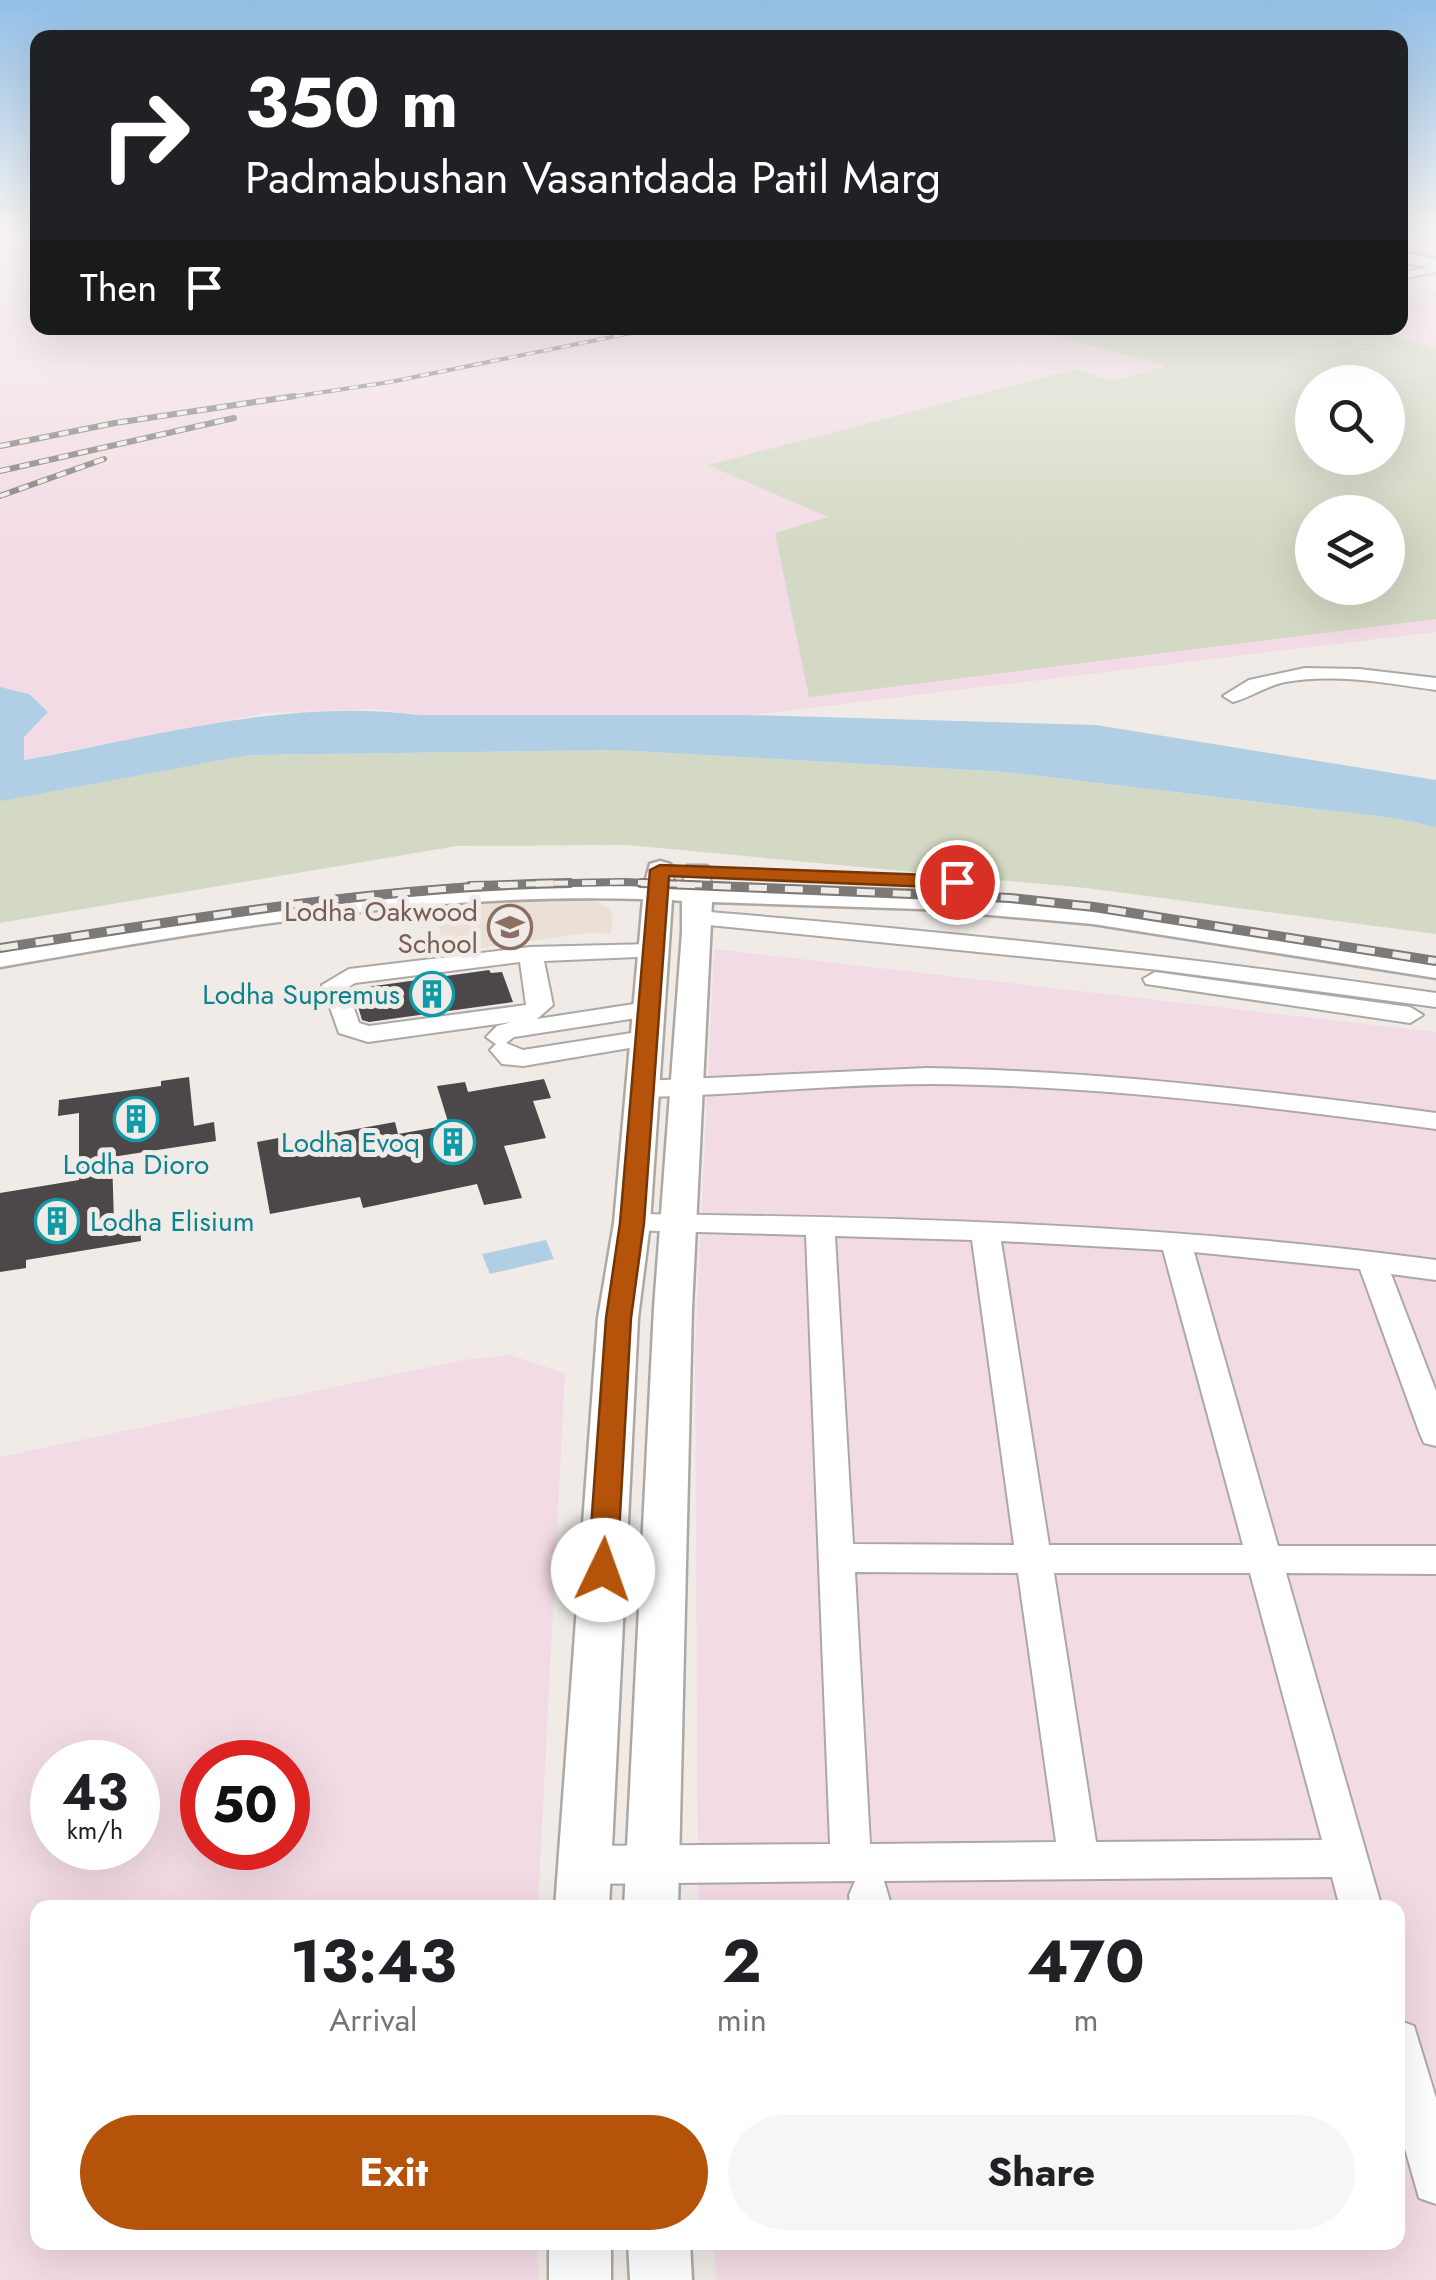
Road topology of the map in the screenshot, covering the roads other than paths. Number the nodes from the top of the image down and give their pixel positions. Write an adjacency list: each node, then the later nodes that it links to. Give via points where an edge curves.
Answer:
1 (1436, 684): 2 (street, via 1309,676 1259,683)
2 (1232, 696)
3 (684, 896): 4 (main road, via 537,870 386,881); 5 (main road, via 922,879 1096,894); 6 (main road); 8 (main road, via 537,890 403,900); 9 (main road, via 920,900 1093,915); 10 (street, via 955,947); 16 (main road)
4 (0, 936)
5 (1436, 947)
6 (652, 950): 7 (street); 13 (main road)
7 (530, 954): 7 (street, via 541,1006 534,1012 356,1033 348,1028 334,986 350,976)
8 (0, 958)
9 (1436, 969)
10 (1256, 983): 11 (street); 12 (street)
11 (1436, 1000)
12 (1436, 1018)
13 (645, 1025): 14 (street, via 524,1058 510,1058); 15 (main road)
14 (501, 1044)
15 (642, 1089): 16 (street); 18 (main road)
16 (686, 1089): 17 (street, via 966,1077 1229,1094); 19 (main road)
17 (1436, 1120)
18 (632, 1223): 19 (street); 33 (main road, via 618,1318)
19 (680, 1224): 20 (street); 32 (main road)
20 (820, 1226): 21 (street); 26 (street)
21 (985, 1231): 22 (street); 27 (street)
22 (1176, 1242): 23 (street); 29 (street)
23 (1371, 1260): 24 (street); 25 (street)
24 (1436, 1270)
25 (1436, 1434)
26 (836, 1558): 27 (street); 34 (street)
27 (1034, 1560): 29 (street); 31 (street)
28 (1436, 1560): 29 (street)
29 (1265, 1561): 30 (street)
30 (1348, 1858): 31 (street); 37 (street)
31 (1080, 1860): 34 (street)
32 (653, 1864): 33 (street); 34 (street); 36 (main road)
33 (585, 1865): 35 (main road)
34 (864, 1888)
35 (583, 1900)
36 (652, 1900)
37 (1359, 1900)
38 (1405, 2068): 39 (street)
39 (1436, 2181)
40 (580, 2250): 42 (main road)
41 (659, 2250): 43 (main road)
42 (580, 2280)
43 (661, 2280)

